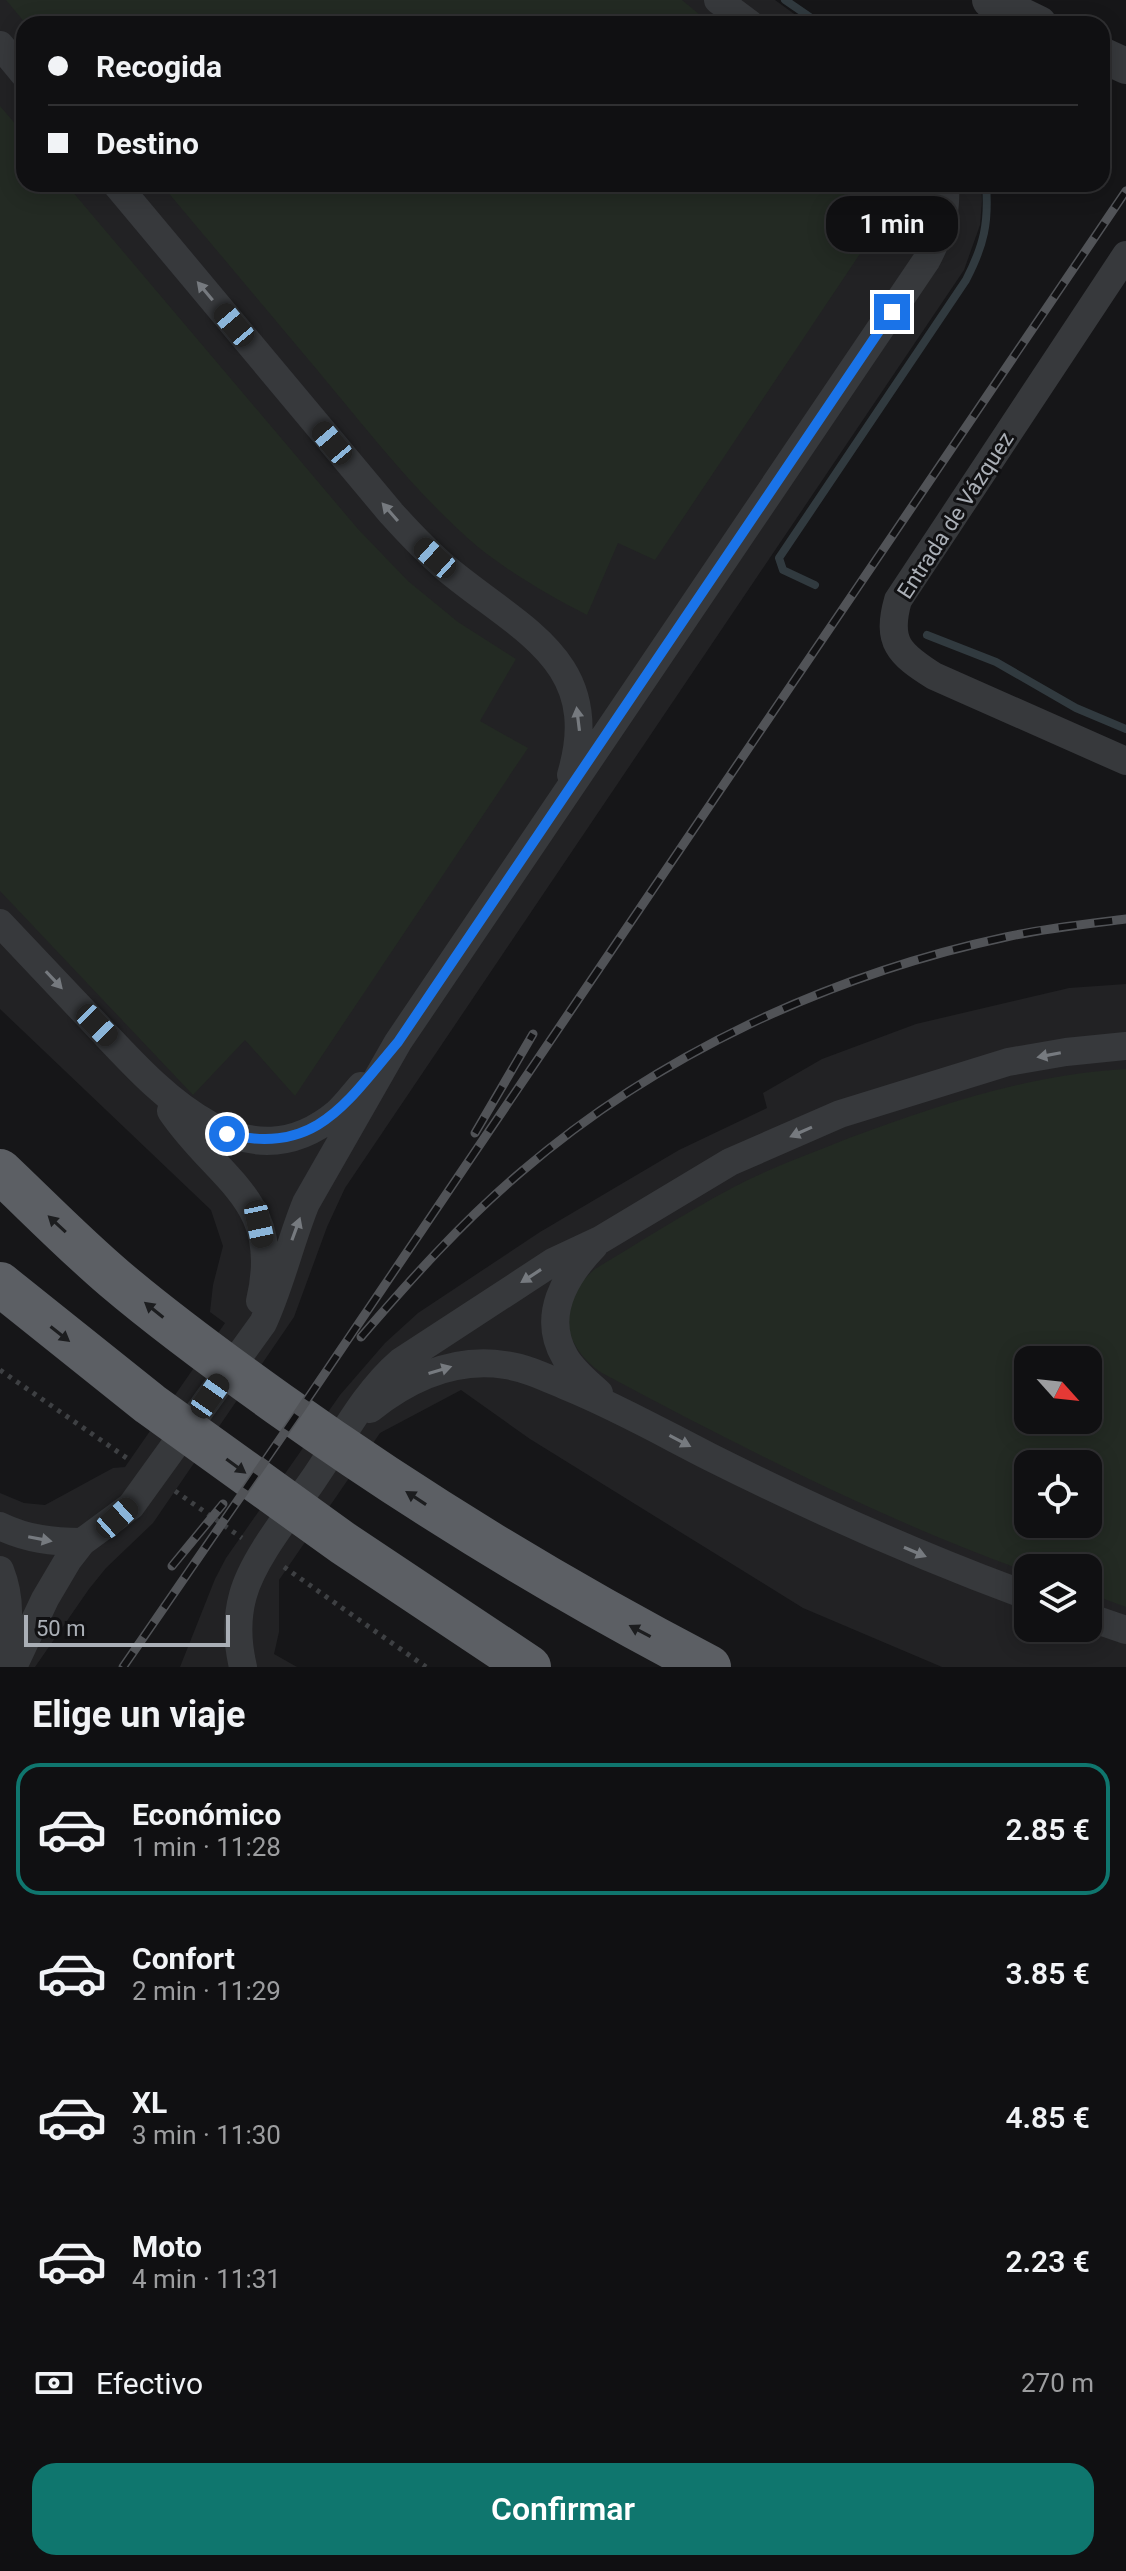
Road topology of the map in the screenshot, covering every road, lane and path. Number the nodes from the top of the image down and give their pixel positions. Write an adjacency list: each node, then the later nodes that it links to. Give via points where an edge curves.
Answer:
1 (718, 0): 3 (street)
2 (990, 0): 4 (street)
3 (739, 16)
4 (1023, 16)
5 (0, 45): 6 (street)
6 (16, 64)
7 (123, 192): 11 (street, one-way to 7, via 580,724 565,672 550,651 421,547)
8 (945, 192): 11 (street, via 943,224 926,261)
9 (1126, 255): 10 (street, Entrada de Vázquez, via 898,600 892,634 898,649 934,676)
10 (1126, 761)
11 (566, 795): 13 (street)
12 (0, 923): 15 (street, one-way to 15)
13 (398, 1042): 15 (street, via 339,1111 288,1138 227,1134); 19 (street, one-way to 13, via 272,1303 306,1203)
14 (1126, 1046): 17 (street, one-way to 17, via 1008,1062 840,1114 730,1162)
15 (155, 1087): 19 (street, via 181,1126 241,1190 259,1224 263,1286)
16 (0, 1171): 42 (highway, one-way to 16, via 603,1612 366,1466 114,1278)
17 (600, 1240): 21 (street, via 564,1284 555,1324 565,1358); 22 (street, one-way to 22, via 553,1262 400,1362 374,1387)
18 (0, 1284): 28 (highway, one-way to 28, via 150,1404)
19 (243, 1350): 26 (street, via 131,1506)
20 (0, 1370): 23 (path)
21 (611, 1405): 22 (street, one-way to 21, via 407,1383 432,1372 481,1363 528,1369); 31 (street, one-way to 31, via 831,1517)
22 (350, 1425): 32 (street, via 257,1562)
23 (137, 1465)
24 (174, 1490): 27 (path)
25 (0, 1526): 26 (street, one-way to 26, via 47,1542)
26 (82, 1542): 36 (street, via 55,1578)
27 (248, 1542)
28 (360, 1554): 40 (highway); 41 (highway)
29 (272, 1559): 39 (path)
30 (0, 1570): 35 (street, via 8,1615)
31 (1014, 1591)
32 (237, 1620): 37 (street); 38 (street)
33 (1102, 1622): 34 (street)
34 (1126, 1630)
35 (0, 1656)
36 (13, 1667)
37 (221, 1667)
38 (243, 1667)
39 (426, 1667)
40 (529, 1667)
41 (557, 1667)
42 (709, 1667)

